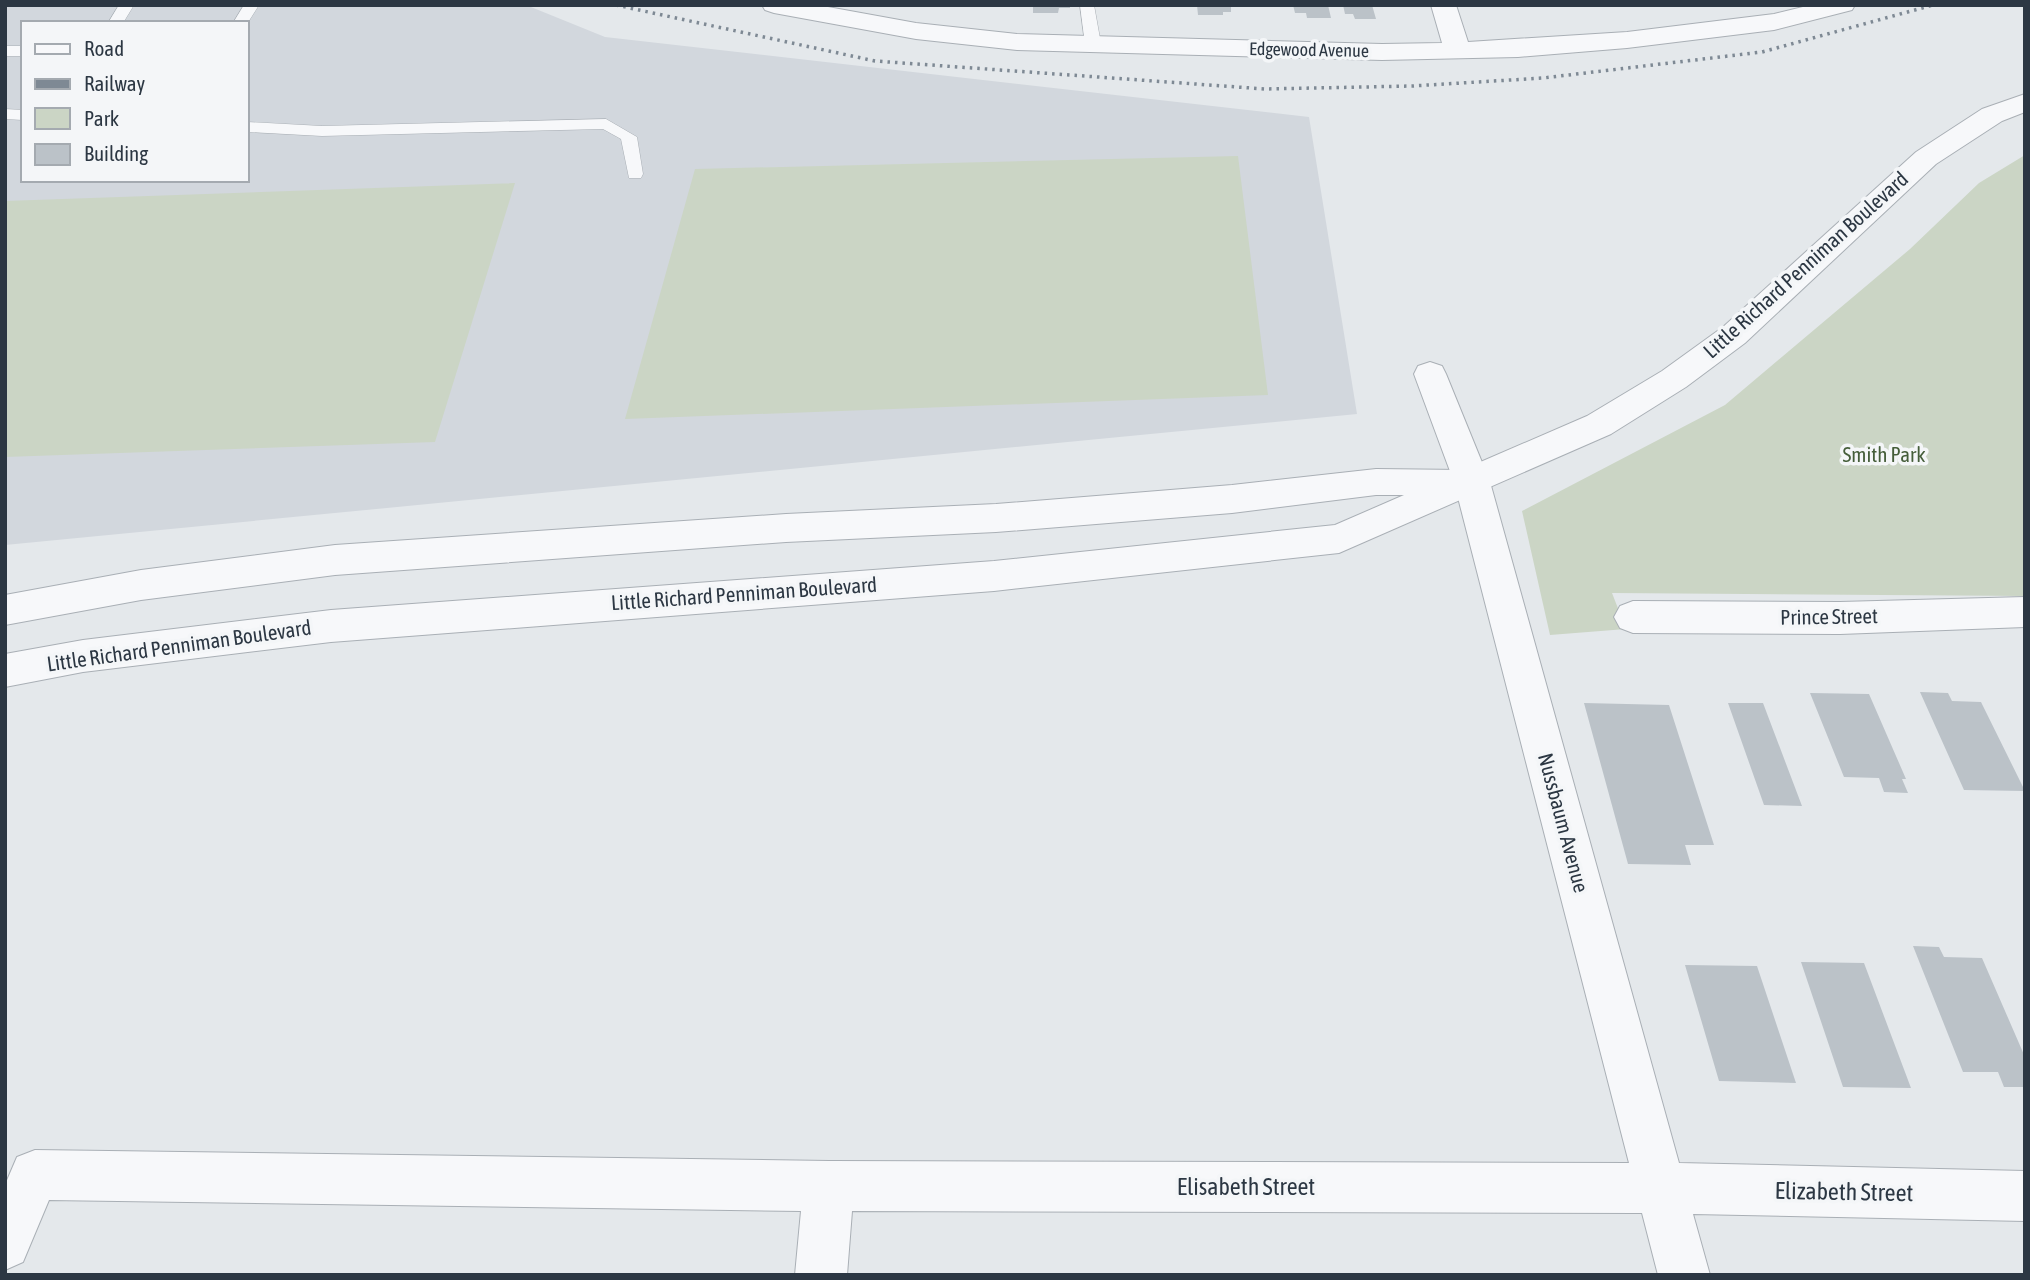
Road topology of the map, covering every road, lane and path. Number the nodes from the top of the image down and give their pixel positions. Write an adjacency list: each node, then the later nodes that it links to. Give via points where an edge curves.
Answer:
1 (127, 5): 7 (lane)
2 (252, 5): 8 (lane)
3 (774, 5): 9 (street, Edgewood Avenue, via 916,31 1017,42)
4 (1087, 5): 9 (lane)
5 (1443, 5): 10 (street)
6 (1843, 5): 10 (street, Edgewood Avenue, via 1774,22 1627,40)
7 (116, 21)
8 (241, 21)
9 (1093, 44): 10 (street, Edgewood Avenue, via 1296,51)
10 (1457, 50)
11 (2025, 102): 15 (street, Little Richard Penniman Boulevard, via 1992,115 1926,158 1734,335 1674,379 1599,425)
12 (248, 127): 13 (lane, via 322,131 606,124 629,137)
13 (635, 174)
14 (1430, 374): 15 (street, Nussbaum Avenue)
15 (1472, 482): 16 (street, Little Richard Penniman Boulevard, via 1376,482 996,518 335,560 141,585); 19 (street, Little Richard Penniman Boulevard, via 1339,539 994,576 331,626 83,656); 21 (street, Nussbaum Avenue)
16 (5, 610)
17 (2025, 612): 18 (street, Prince Street, via 1840,618)
18 (1633, 617)
19 (5, 671)
20 (829, 1186): 21 (street, Elisabeth Street); 23 (street, Elisabeth Street, via 35,1175); 24 (street)
21 (1663, 1188): 22 (street, Elizabeth Street); 25 (street, Nussbaum Avenue)
22 (2025, 1196)
23 (5, 1244)
24 (821, 1275)
25 (1684, 1275)

